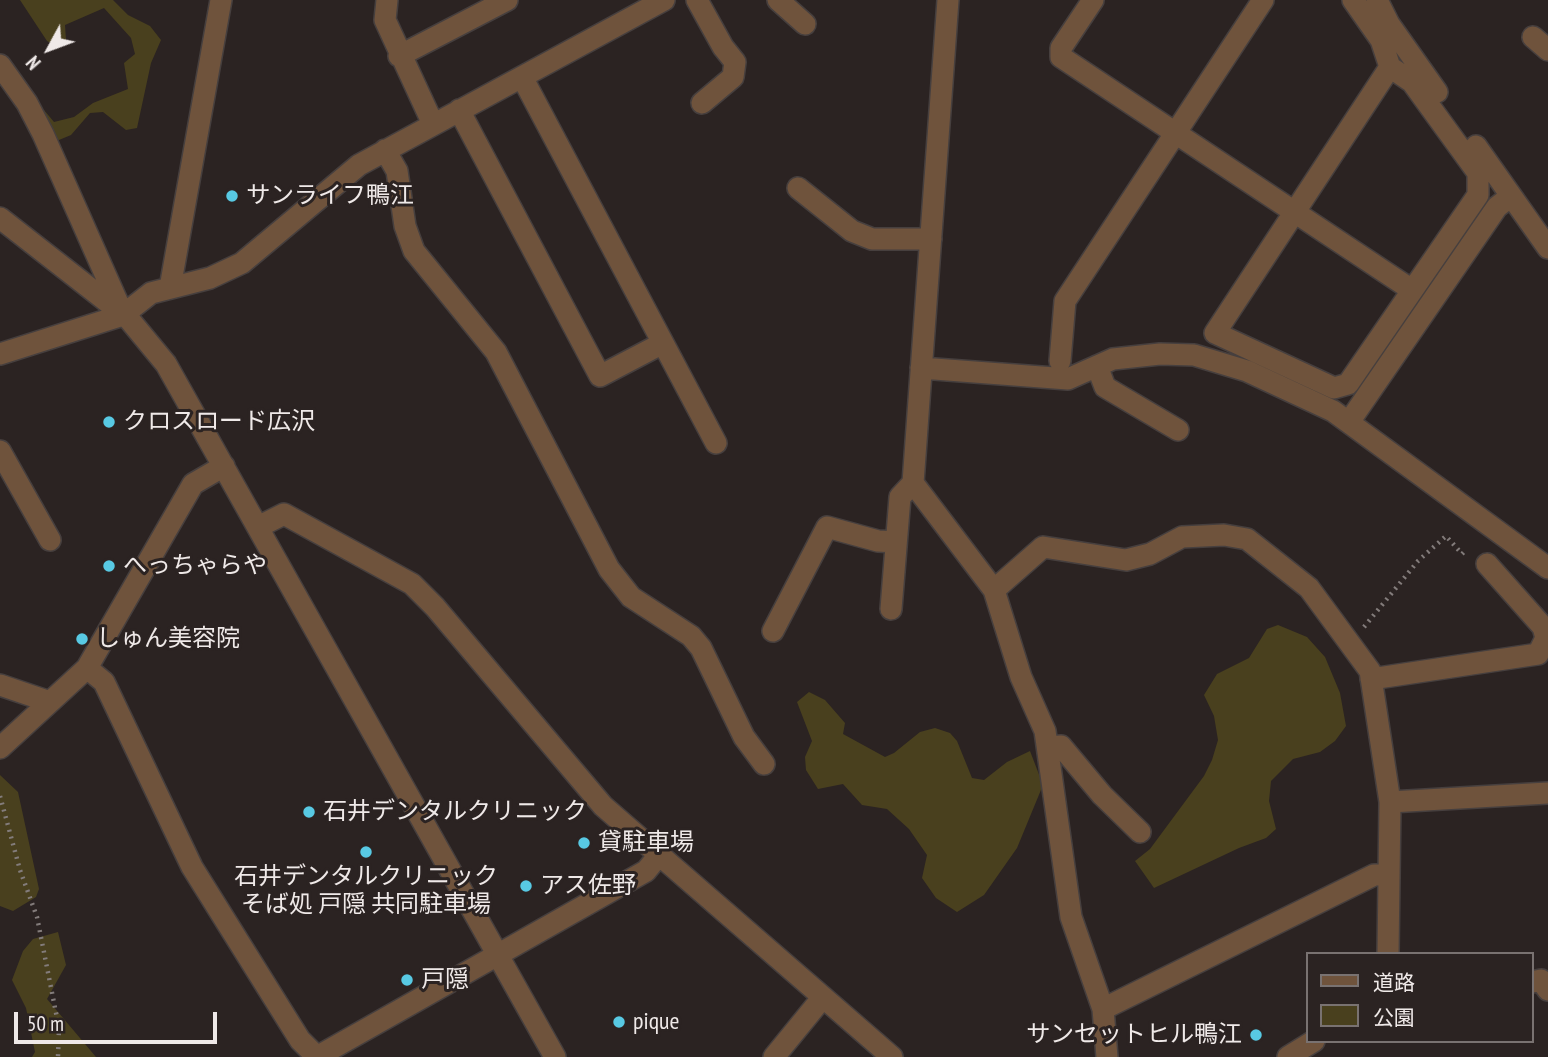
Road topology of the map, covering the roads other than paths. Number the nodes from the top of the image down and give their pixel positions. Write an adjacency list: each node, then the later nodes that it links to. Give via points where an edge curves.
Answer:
1 (221, 0): 27 (street)
2 (387, 0): 12 (street, via 384,20)
3 (507, 0): 12 (street)
4 (664, 0): 15 (street)
5 (697, 0): 16 (street, via 735,62 733,77)
6 (778, 0): 11 (street)
7 (948, 0): 25 (street)
8 (1093, 0): 19 (street, via 1061,48 1061,57)
9 (1263, 0): 19 (street)
10 (1362, 1): 14 (street); 22 (street, via 1389,24)
11 (805, 24)
12 (399, 56): 18 (street)
13 (0, 65): 29 (street, via 43,134)
14 (1390, 67): 23 (street); 28 (street, via 1412,82 1478,173 1478,194)
15 (522, 77): 17 (street); 30 (street)
16 (702, 103)
17 (459, 110): 18 (street); 30 (street, via 600,376)
18 (433, 124): 20 (street)
19 (1176, 133): 23 (street); 32 (street, via 1065,301)
20 (385, 150): 27 (street, via 333,185 242,263); 55 (street, via 397,172 405,226 414,251 496,352 609,569 631,597 691,636 701,648 744,737)
21 (798, 188): 25 (street, via 852,231 872,239)
22 (1511, 196): 26 (street); 35 (street, via 1497,207)
23 (1294, 212): 28 (street); 28 (street, via 1216,332 1334,388 1348,384)
24 (0, 218): 29 (street)
25 (931, 239): 34 (street)
26 (1548, 248)
27 (170, 288): 29 (street, via 151,293)
28 (1412, 290)
29 (123, 315): 31 (street); 39 (street, via 166,364)
30 (663, 343): 37 (street)
31 (0, 354)
32 (1060, 361)
33 (1097, 366): 34 (street, via 1068,379); 35 (street, via 1136,355 1194,355 1247,371); 36 (street, via 1105,387)
34 (922, 368): 40 (street)
35 (1349, 422): 45 (street)
36 (1178, 430)
37 (716, 443)
38 (0, 452): 42 (street)
39 (224, 466): 41 (street); 49 (street, via 193,484)
40 (913, 483): 43 (street, via 900,497); 46 (street)
41 (258, 527): 59 (street, via 284,514 411,584 575,777); 62 (street)
42 (50, 540)
43 (896, 542): 47 (street); 48 (street, via 827,527)
44 (1487, 564): 50 (street, via 1543,627 1546,638 1538,654)
45 (1548, 568)
46 (994, 590): 50 (street, via 1044,547 1126,560 1150,554 1182,537 1236,536 1256,545 1309,588 1370,671); 53 (street)
47 (891, 609)
48 (773, 631)
49 (87, 668): 52 (street); 68 (street, via 104,682 192,867 300,1040)
50 (1371, 679): 57 (street)
51 (0, 685): 52 (street)
52 (50, 702): 54 (street)
53 (1049, 747): 58 (street, via 1061,746); 66 (street, via 1071,917)
54 (0, 748)
55 (764, 764)
56 (1548, 793): 57 (street)
57 (1390, 802): 60 (street)
58 (1140, 832)
59 (659, 855): 62 (street, via 646,871); 65 (street)
60 (1389, 875): 61 (street); 66 (street, via 1374,875)
61 (1388, 952)
62 (498, 954): 68 (street); 69 (street)
63 (1534, 982): 64 (street, via 1541,980)
64 (1548, 990)
65 (823, 997): 70 (street); 71 (street)
66 (1102, 1009): 72 (street)
67 (1311, 1043): 73 (street)
68 (317, 1057)
69 (555, 1057)
70 (774, 1057)
71 (892, 1057)
72 (1107, 1057)
73 (1288, 1057)

